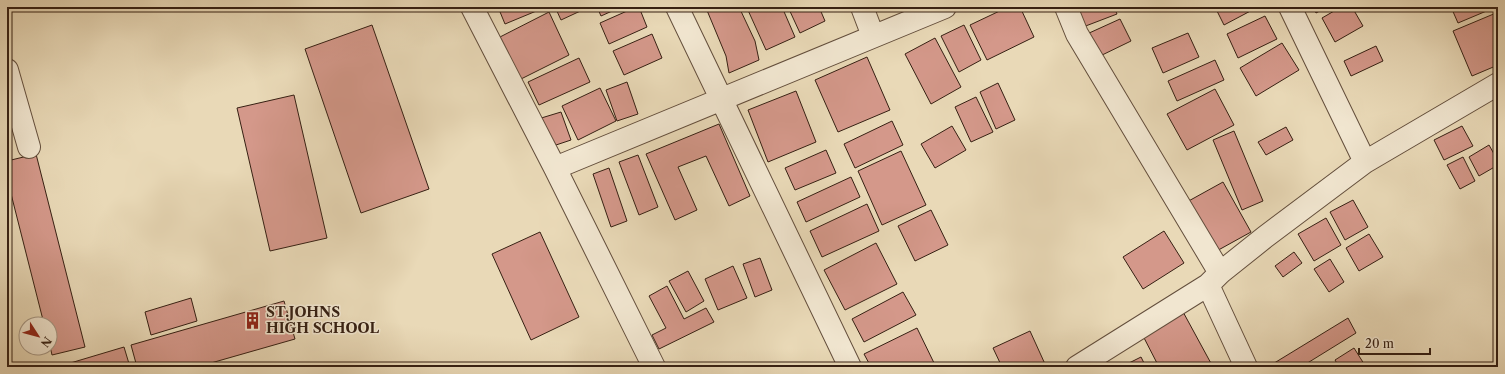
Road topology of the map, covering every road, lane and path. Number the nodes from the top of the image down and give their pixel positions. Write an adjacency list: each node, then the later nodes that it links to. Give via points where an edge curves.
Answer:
1 (472, 7): 13 (street)
2 (677, 7): 10 (street)
3 (862, 7): 7 (street)
4 (944, 7): 7 (street)
5 (1066, 7): 14 (street, via 1077,34)
6 (1290, 7): 12 (street)
7 (873, 36): 10 (street)
8 (7, 70): 11 (street)
9 (1498, 84): 12 (street)
10 (721, 99): 13 (street); 16 (street)
11 (29, 147)
12 (1365, 162): 14 (street)
13 (555, 168): 15 (street)
14 (1214, 279): 17 (street); 18 (street)
15 (654, 367)
16 (850, 367)
17 (1077, 367)
18 (1246, 367)

